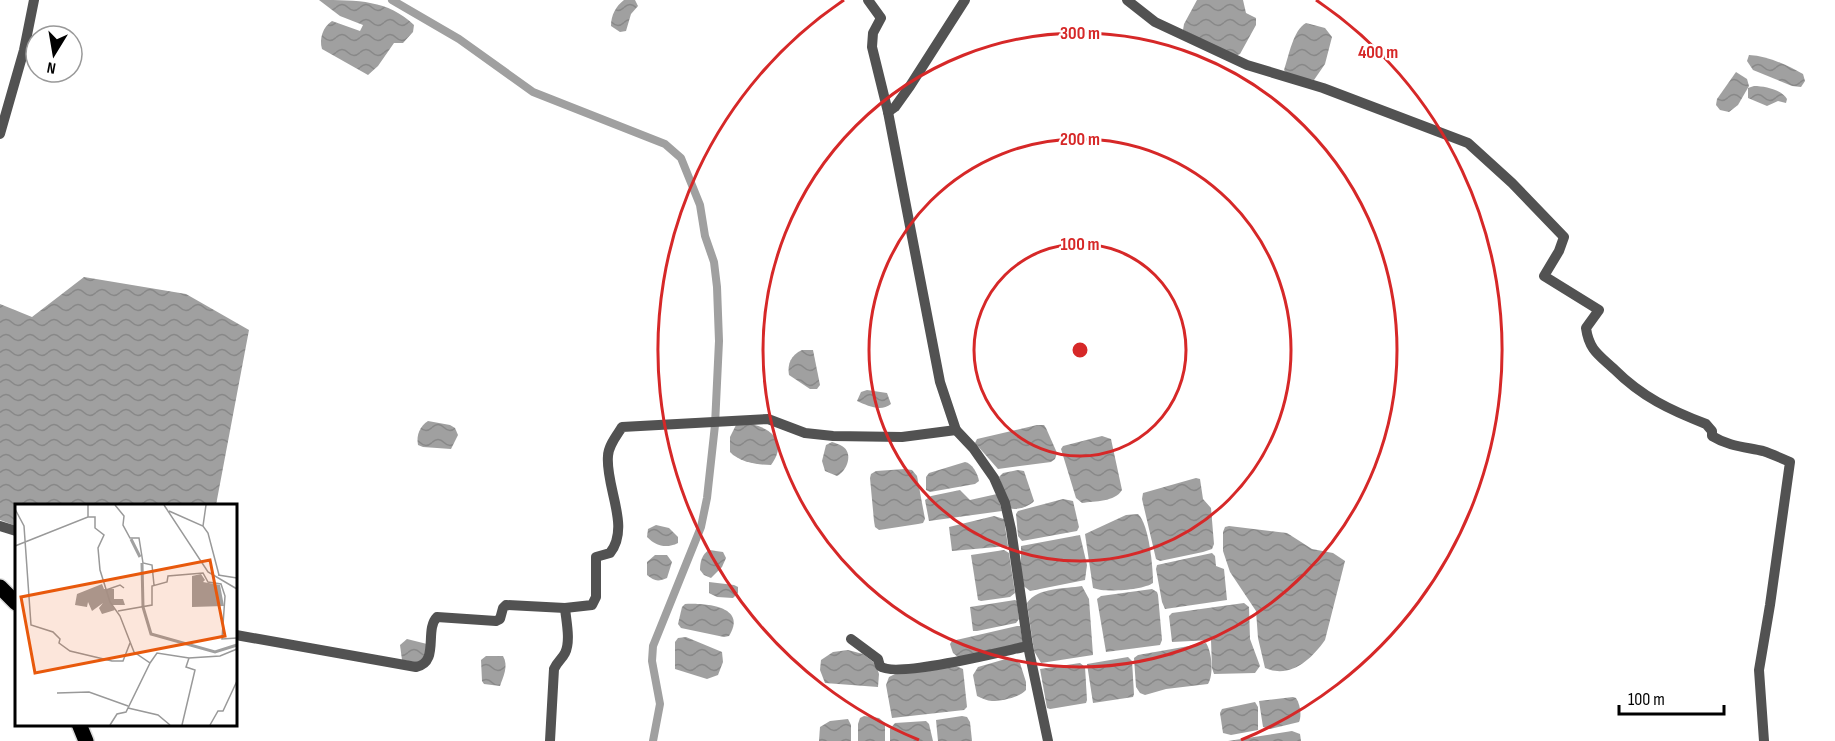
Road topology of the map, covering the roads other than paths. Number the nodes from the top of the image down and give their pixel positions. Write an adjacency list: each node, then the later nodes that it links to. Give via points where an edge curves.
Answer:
1 (34, 0): 6 (street)
2 (868, 0): 5 (street, via 880,18 872,47)
3 (965, 0): 5 (street, via 910,86)
4 (1127, 0): 22 (street, via 1155,22 1247,65 1323,88 1468,143 1564,237 1544,276 1599,310 1586,328 1587,339 1598,357 1649,399 1706,424 1712,436 1790,462 1759,670)
5 (888, 112): 7 (street, via 940,382)
6 (0, 134)
7 (956, 430): 14 (street, via 902,437 833,436 806,433 768,419 622,427 608,454 617,509 614,548 596,557 596,597 591,605); 17 (street, via 973,448 1005,503)
8 (0, 526): 9 (street)
9 (15, 531)
10 (0, 587): 12 (highway)
11 (0, 601): 13 (street)
12 (15, 602)
13 (15, 603)
14 (565, 608): 15 (street, via 506,605 496,621 437,617 432,624 428,660 416,668); 20 (street, via 567,647 554,669)
15 (237, 635)
16 (851, 639): 17 (street, via 887,670 929,667)
17 (1029, 646): 21 (street)
18 (80, 726): 19 (highway)
19 (86, 741)
20 (550, 741)
21 (1048, 741)
22 (1764, 741)

